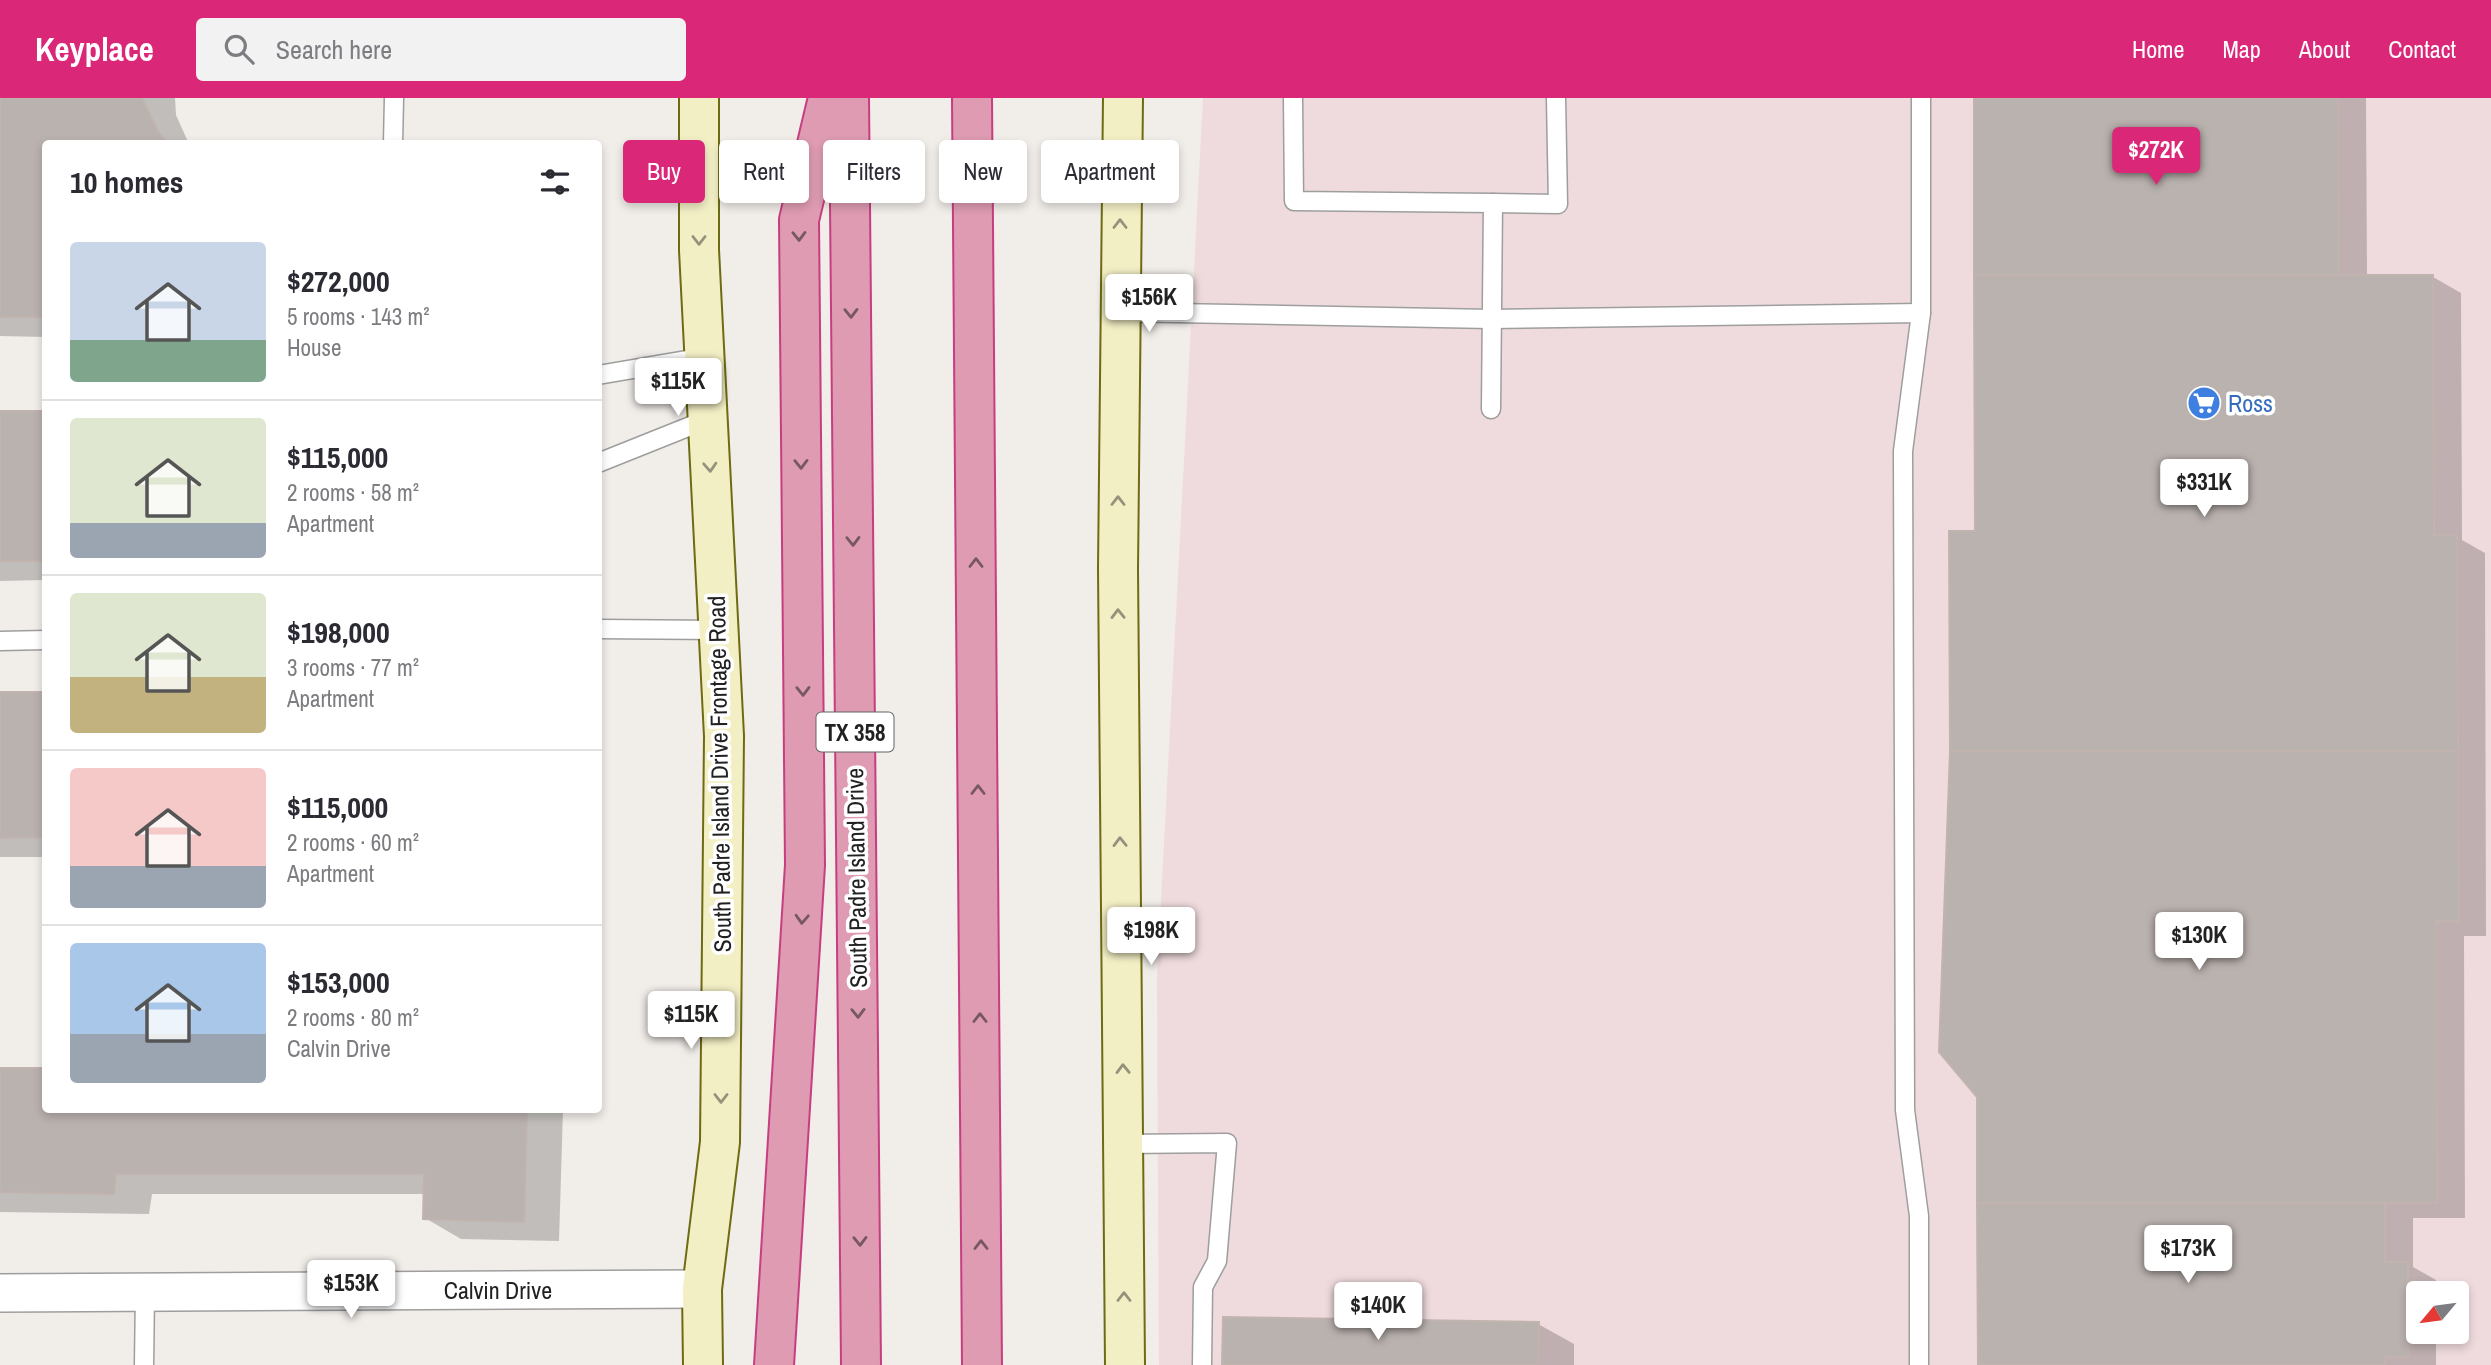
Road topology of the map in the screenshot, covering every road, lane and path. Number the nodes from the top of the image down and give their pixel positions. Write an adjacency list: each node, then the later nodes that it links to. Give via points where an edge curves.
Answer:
1 (394, 98): 10 (lane)
2 (699, 98): 15 (main road, South Padre Island Drive Frontage Road, one-way to 15, via 699,250)
3 (828, 98): 30 (highway, one-way to 30, via 799,220 805,865)
4 (849, 98): 31 (highway, South Padre Island Drive / TX 358, one-way to 31)
5 (972, 98): 32 (highway, one-way to 5)
6 (1120, 98): 12 (main road, one-way to 6)
7 (1293, 98): 11 (lane, via 1294,201)
8 (1556, 98): 11 (lane, via 1559,204)
9 (1920, 98): 13 (lane)
10 (393, 140)
11 (1493, 203): 14 (lane)
12 (1120, 312): 14 (lane); 24 (main road, one-way to 12)
13 (1922, 313): 14 (lane); 35 (lane, via 1903,451 1905,1110 1920,1216)
14 (1491, 319): 17 (lane)
15 (705, 357): 16 (lane); 18 (main road, South Padre Island Drive Frontage Road)
16 (602, 373)
17 (1491, 409)
18 (708, 419): 19 (lane); 21 (main road, South Padre Island Drive Frontage Road, one-way to 21)
19 (602, 461)
20 (602, 629): 21 (lane)
21 (719, 630): 25 (main road, South Padre Island Drive Frontage Road, one-way to 25, via 723,736 720,1142)
22 (42, 640): 23 (lane)
23 (0, 641)
24 (1123, 1144): 33 (main road, one-way to 24); 34 (lane, via 1227,1143 1217,1261 1203,1287)
25 (702, 1289): 26 (street, Calvin Drive); 29 (main road, South Padre Island Drive Frontage Road)
26 (145, 1292): 27 (street, Calvin Drive); 28 (lane)
27 (0, 1293)
28 (144, 1365)
29 (703, 1365)
30 (774, 1365)
31 (861, 1365)
32 (982, 1365)
33 (1125, 1365)
34 (1202, 1365)
35 (1919, 1365)

